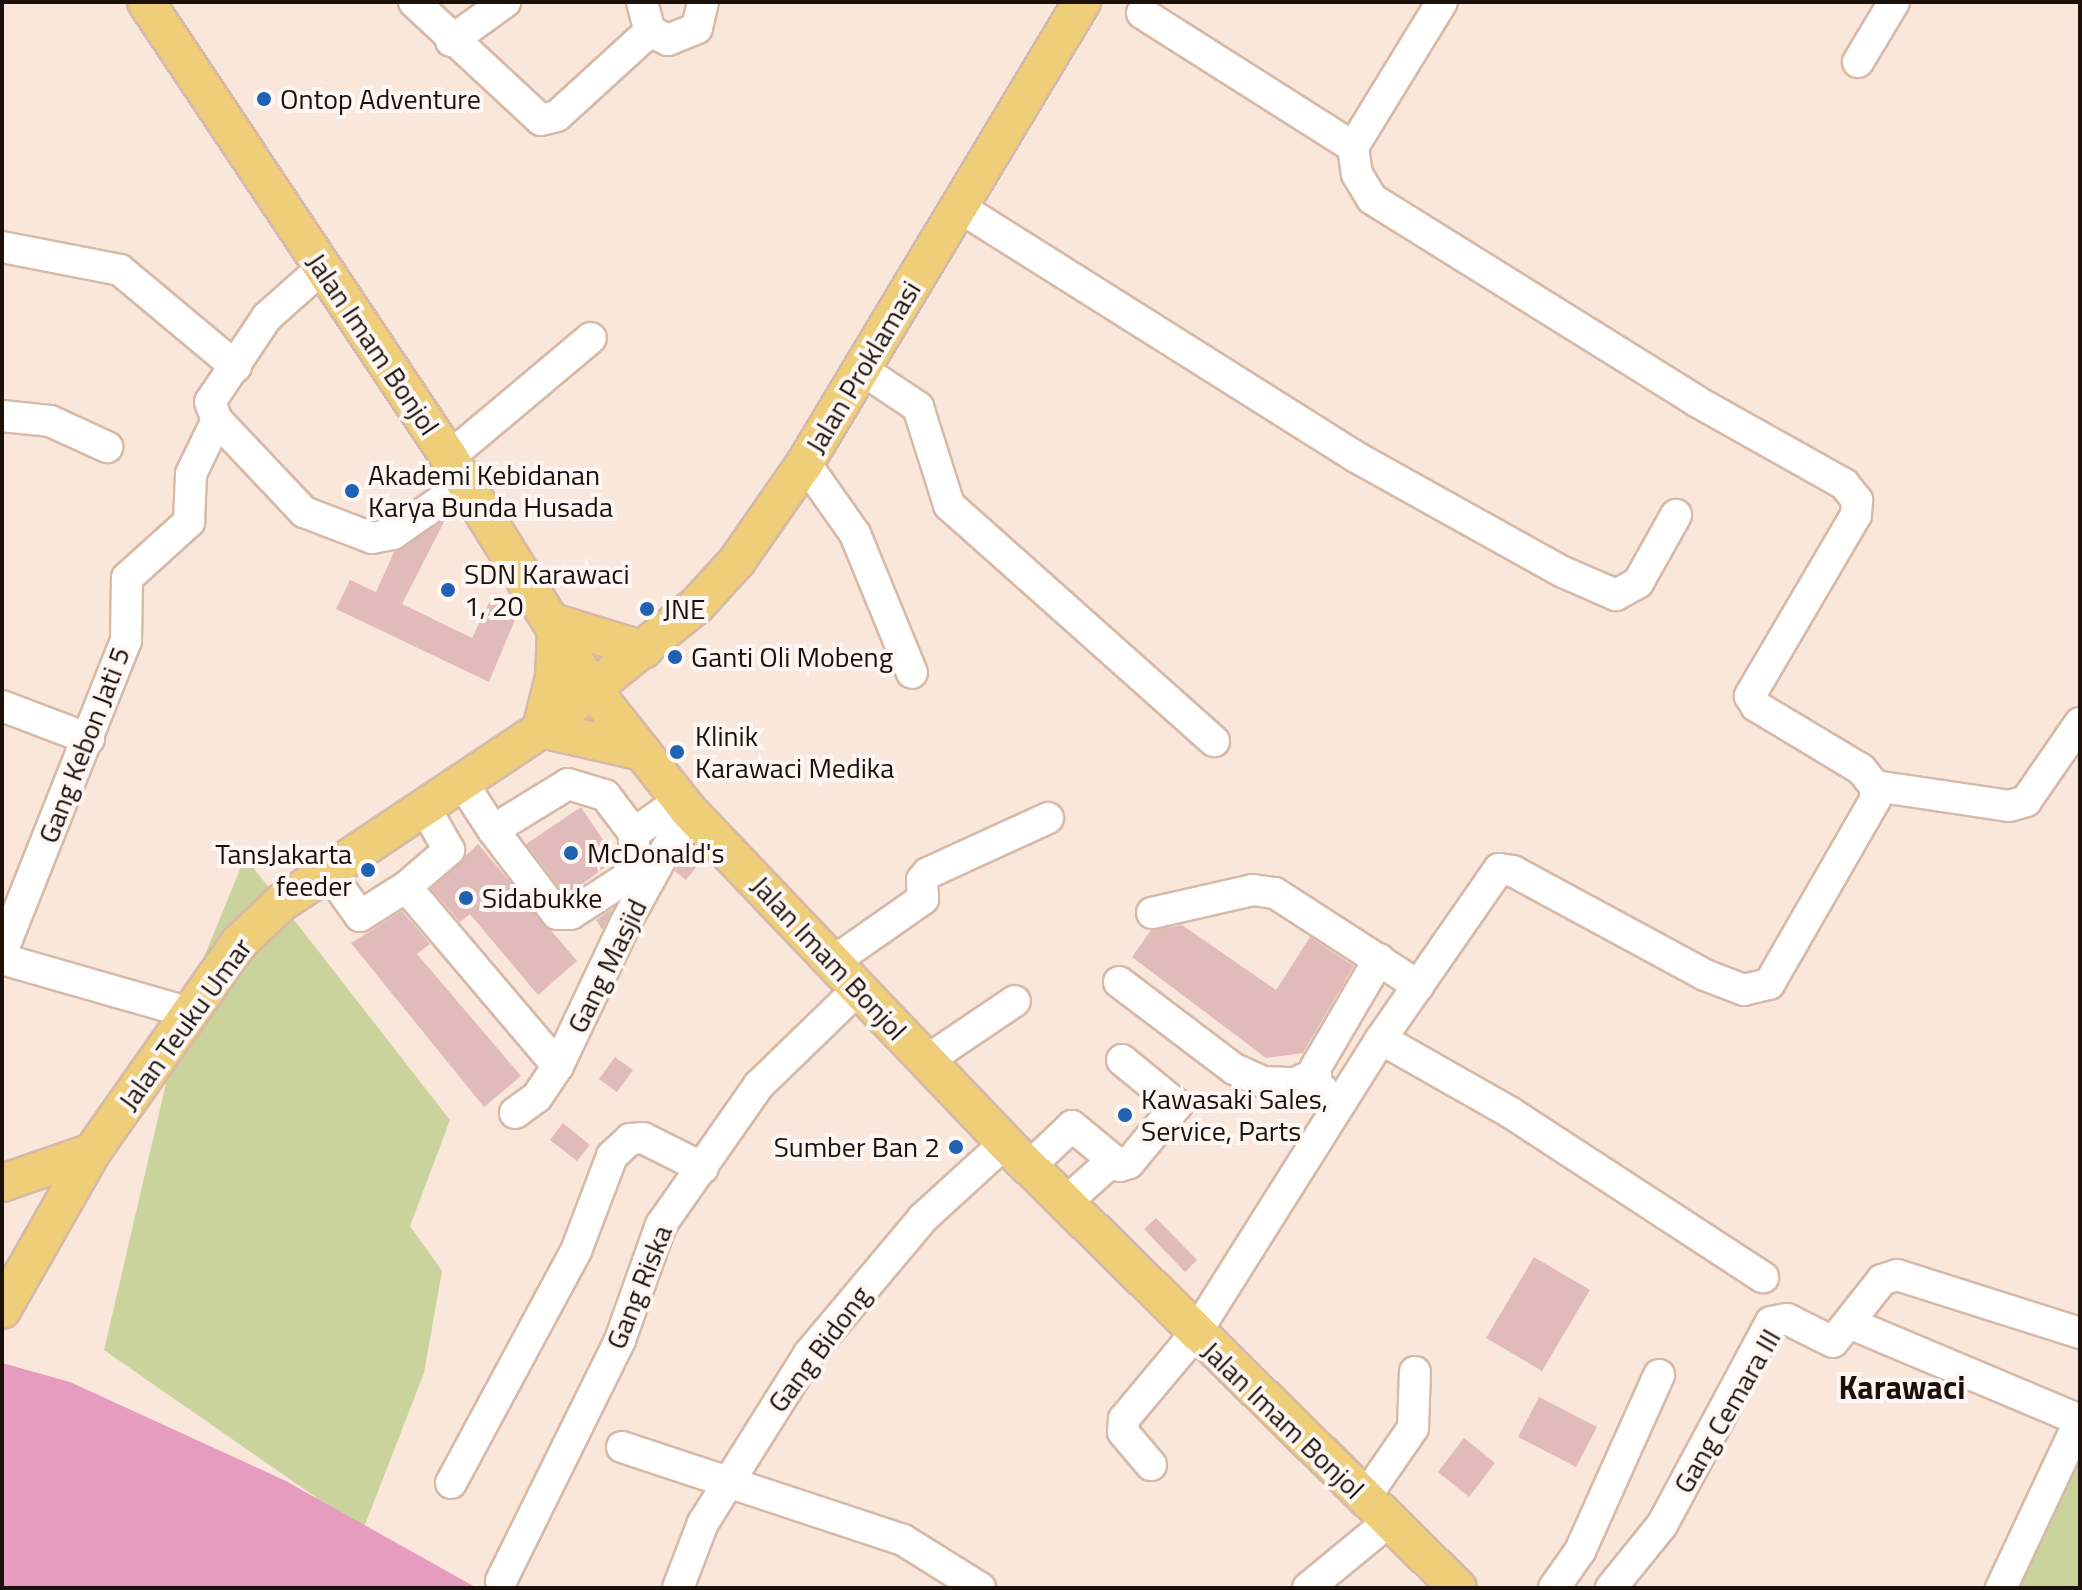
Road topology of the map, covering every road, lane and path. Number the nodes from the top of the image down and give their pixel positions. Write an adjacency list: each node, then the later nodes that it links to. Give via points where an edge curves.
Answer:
1 (146, 2): 15 (main road, Jalan Imam Bonjol)
2 (414, 2): 10 (street)
3 (505, 2): 10 (street)
4 (703, 2): 9 (street, via 702,19 689,35 668,40)
5 (1082, 2): 13 (main road, Jalan Proklamasi)
6 (1442, 2): 12 (street)
7 (1894, 2): 11 (street)
8 (1142, 13): 12 (street)
9 (646, 16): 10 (street, via 557,116 541,120)
10 (451, 41)
11 (1858, 62)
12 (1353, 147): 36 (street, via 1357,174 1372,199 1853,492 1856,515 1750,696 1756,706 1861,769)
13 (959, 207): 18 (main road, Jalan Proklamasi); 24 (street, via 1356,457 1589,584 1616,595 1627,592 1638,583)
14 (2, 247): 17 (street, via 120,270)
15 (322, 268): 17 (street, via 267,317); 23 (main road, Jalan Imam Bonjol)
16 (591, 338): 23 (street)
17 (236, 367): 20 (street, Gang Kebon Jati 5, via 210,402)
18 (861, 369): 22 (main road, Jalan Proklamasi); 33 (street, via 918,407 949,505)
19 (2, 416): 21 (street, via 50,421)
20 (217, 420): 23 (street, via 304,512 372,538 393,534); 32 (street, Gang Kebon Jati 5, via 191,474 189,522 127,578 126,641)
21 (107, 447)
22 (805, 463): 26 (main road, Jalan Proklamasi, via 737,561); 27 (street, via 855,534)
23 (457, 471): 25 (main road, Jalan Imam Bonjol)
24 (1676, 515)
25 (554, 625): 26 (main road); 28 (main road, Jalan Imam Bonjol); 31 (main road, via 554,677)
26 (644, 650): 28 (main road, Jalan Proklamasi)
27 (912, 673)
28 (593, 690): 31 (main road, Jalan Teuku Umar); 34 (main road, Jalan Imam Bonjol)
29 (2, 706): 32 (street)
30 (2080, 723): 36 (street, via 2026,801 2009,806)
31 (541, 729): 34 (main road); 35 (main road, Jalan Teuku Umar)
32 (89, 739): 45 (street, Gang Kebon Jati 5)
33 (1214, 741)
34 (642, 752): 37 (main road, Jalan Imam Bonjol)
35 (461, 781): 38 (main road, Jalan Teuku Umar); 40 (street)
36 (1875, 786): 50 (street, via 1875,800 1783,966 1756,991 1705,975 1513,871 1499,869)
37 (684, 805): 41 (street); 48 (main road, Jalan Imam Bonjol); 57 (street, Gang Masjid)
38 (424, 806): 42 (main road, Jalan Teuku Umar); 43 (street, via 449,850)
39 (1048, 818): 48 (street, via 928,873 922,880 923,899)
40 (493, 830): 41 (street, via 568,784 605,795); 41 (street, via 557,914 571,914 625,879 634,864)
41 (634, 833)
42 (328, 871): 43 (street, via 360,916); 53 (main road, Jalan Teuku Umar, via 281,903 239,943)
43 (406, 887): 57 (street)
44 (1152, 913): 47 (street, via 1253,890 1275,893)
45 (2, 952)
46 (2, 959): 53 (street)
47 (1379, 959): 50 (street); 58 (street)
48 (833, 962): 51 (main road, Jalan Imam Bonjol)
49 (1119, 982): 58 (street, via 1234,1069 1263,1082 1295,1083)
50 (1419, 986): 54 (street)
51 (857, 990): 56 (main road, Jalan Imam Bonjol); 64 (street, Gang Riska, via 759,1085)
52 (1015, 1001): 56 (street)
53 (190, 1013): 61 (main road, Jalan Teuku Umar)
54 (1381, 1039): 59 (street); 67 (street, via 1511,1113)
55 (1122, 1060): 63 (street, via 1177,1105 1129,1163 1120,1166)
56 (926, 1061): 62 (main road, Jalan Imam Bonjol)
57 (558, 1066): 60 (street, Gang Masjid, via 537,1097)
58 (1315, 1074): 59 (street)
59 (1336, 1103): 71 (street)
60 (515, 1113)
61 (92, 1152): 65 (main road); 68 (main road, Jalan Teuku Umar)
62 (1017, 1155): 63 (street, Gang Bidong, via 1072,1126); 66 (main road, Jalan Imam Bonjol); 77 (street, Gang Bidong, via 923,1218 809,1354)
63 (1113, 1160): 66 (street)
64 (703, 1168): 78 (street, via 643,1138 630,1139 612,1156 576,1251); 80 (street, Gang Riska, via 661,1225 620,1340)
65 (2, 1183)
66 (1065, 1203): 71 (main road, Jalan Imam Bonjol)
67 (1763, 1277)
68 (11, 1296)
69 (1849, 1323): 70 (street, via 1882,1280 1897,1275); 74 (street); 86 (street, Gang Cemara III, via 1833,1342 1787,1319 1771,1322 1662,1525)
70 (2080, 1333)
71 (1195, 1334): 76 (street, via 1124,1419 1123,1432); 79 (main road, Jalan Imam Bonjol)
72 (1415, 1372): 79 (street, via 1413,1428)
73 (1659, 1375): 85 (street, via 1580,1551)
74 (2080, 1420): 87 (street)
75 (622, 1447): 77 (street)
76 (1151, 1465)
77 (729, 1479): 82 (street, Gang Bidong, via 703,1523); 83 (street, via 903,1540)
78 (451, 1483)
79 (1376, 1510): 81 (main road, Jalan Imam Bonjol); 84 (street)
80 (501, 1581)
81 (1450, 1585)
82 (678, 1588)
83 (980, 1588)
84 (1308, 1588)
85 (1554, 1588)
86 (1611, 1588)
87 (2001, 1588)

